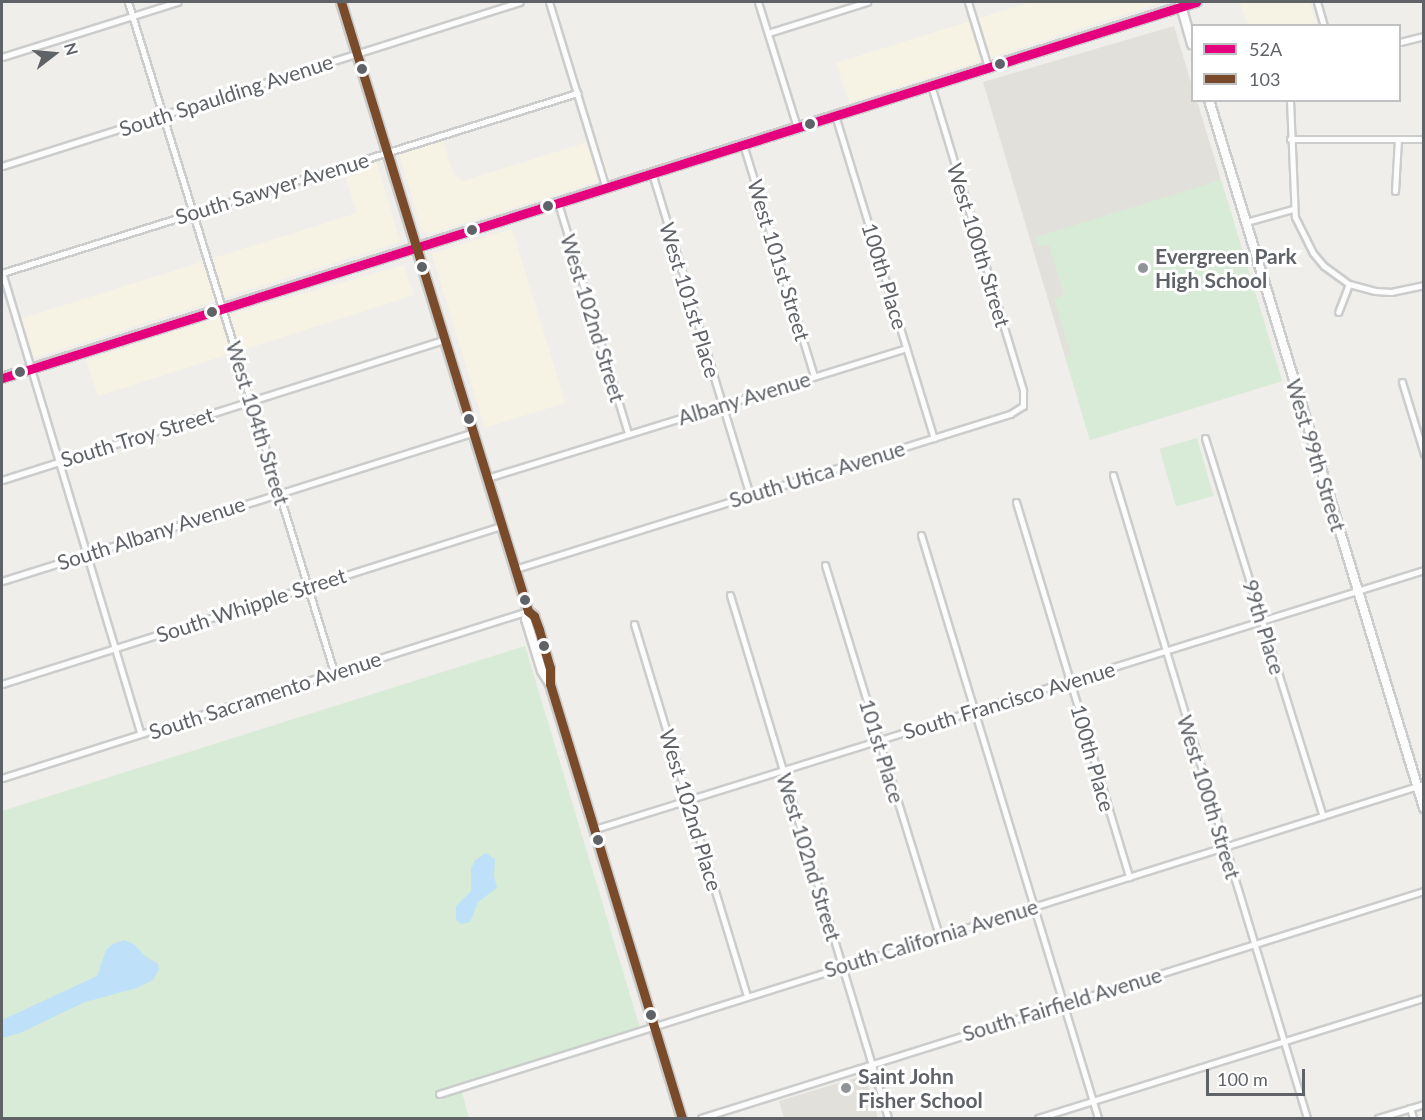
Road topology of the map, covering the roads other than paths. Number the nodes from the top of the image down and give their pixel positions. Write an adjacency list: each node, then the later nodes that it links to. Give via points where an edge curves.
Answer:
1 (128, 2): 12 (street, West 104th Street)
2 (178, 2): 12 (street)
3 (341, 2): 18 (main road)
4 (520, 2): 18 (street, South Spaulding Avenue)
5 (549, 2): 22 (street)
6 (758, 2): 14 (street)
7 (867, 2): 14 (street)
8 (968, 2): 20 (street)
9 (1196, 2): 11 (main road)
10 (1317, 2): 13 (street)
11 (1180, 4): 16 (main road); 20 (main road)
12 (133, 16): 19 (street); 25 (street, West 104th Street)
13 (1323, 24)
14 (768, 33): 27 (street)
15 (1424, 36): 17 (street)
16 (1191, 41)
17 (1401, 42)
18 (356, 53): 25 (street, South Spaulding Avenue); 32 (main road)
19 (2, 57)
20 (988, 67): 21 (main road)
21 (931, 85): 26 (main road); 55 (street, West 100th Street, via 1023,390)
22 (577, 93): 32 (street, South Sawyer Avenue); 35 (street)
23 (1210, 102): 40 (main road, West 99th Street)
24 (1290, 102): 28 (street)
25 (163, 115): 33 (street, South Spaulding Avenue); 39 (street, West 104th Street)
26 (836, 115): 27 (main road); 48 (street, 100th Place)
27 (797, 128): 31 (main road)
28 (1290, 139): 29 (street); 38 (street)
29 (1398, 139): 30 (street); 36 (street)
30 (1424, 139)
31 (743, 144): 34 (main road); 50 (street, West 101st Street)
32 (386, 153): 39 (street, South Sawyer Avenue); 41 (main road)
33 (2, 166)
34 (652, 173): 35 (main road); 54 (street, West 101st Place)
35 (606, 188): 37 (main road)
36 (1395, 191)
37 (558, 203): 41 (main road); 57 (street, West 102nd Street)
38 (1293, 209): 40 (street); 43 (street, via 1313,253)
39 (194, 213): 42 (street, South Sawyer Avenue); 45 (street, West 104th Street)
40 (1246, 222): 76 (main road, West 99th Street)
41 (415, 248): 45 (main road); 47 (main road)
42 (2, 273): 49 (street)
43 (1348, 284): 44 (street, via 1391,292); 46 (street)
44 (1424, 285)
45 (223, 308): 49 (main road); 53 (street, West 104th Street)
46 (1338, 312)
47 (443, 340): 53 (street, South Troy Street); 56 (main road)
48 (906, 348): 50 (street, Albany Avenue); 58 (street, 100th Place)
49 (31, 369): 51 (main road); 61 (street)
50 (814, 376): 54 (street, Albany Avenue)
51 (2, 378)
52 (1402, 382): 60 (street)
53 (252, 401): 61 (street, South Troy Street); 65 (street, West 104th Street)
54 (722, 404): 57 (street, Albany Avenue); 66 (street, West 101st Place)
55 (1023, 406): 58 (street, South Utica Avenue, via 1010,414)
56 (472, 433): 63 (main road); 65 (street, South Albany Avenue)
57 (628, 434): 63 (street, Albany Avenue)
58 (934, 438): 66 (street, South Utica Avenue)
59 (1205, 438): 79 (street, 99th Place)
60 (1424, 454)
61 (59, 461): 64 (street, South Troy Street); 70 (street)
62 (1113, 475): 82 (street, West 100th Street)
63 (486, 479): 68 (main road)
64 (2, 480)
65 (279, 492): 70 (street, South Albany Avenue); 75 (street, West 104th Street)
66 (750, 495): 72 (street, South Utica Avenue)
67 (1016, 502): 84 (street, 100th Place)
68 (501, 526): 72 (main road); 75 (street, South Whipple Street)
69 (921, 535): 86 (street)
70 (87, 554): 74 (street, South Albany Avenue); 81 (street)
71 (825, 565): 88 (street, 101st Place)
72 (515, 569): 78 (main road)
73 (1424, 570): 76 (street, South Francisco Avenue)
74 (2, 581)
75 (308, 587): 81 (street, South Whipple Street); 83 (street, West 104th Street)
76 (1357, 591): 79 (street, South Francisco Avenue); 91 (main road, West 99th Street)
77 (730, 595): 89 (street, West 102nd Street)
78 (528, 611): 83 (street, South Sacramento Avenue); 95 (main road, via 539,630 550,668 550,684)
79 (1262, 620): 82 (street, South Francisco Avenue); 94 (street, 99th Place)
80 (634, 624): 92 (street, West 102nd Place)
81 (115, 648): 85 (street, South Whipple Street); 87 (street)
82 (1166, 651): 84 (street, South Francisco Avenue); 96 (street, West 100th Street)
83 (334, 672): 87 (street, South Sacramento Avenue)
84 (1071, 680): 86 (street, South Francisco Avenue); 97 (street, 100th Place)
85 (2, 684)
86 (974, 711): 88 (street, South Francisco Avenue); 99 (street)
87 (141, 734): 90 (street, South Sacramento Avenue)
88 (879, 740): 89 (street, South Francisco Avenue); 100 (street, 101st Place)
89 (783, 771): 92 (street, South Francisco Avenue); 102 (street, West 102nd Street)
90 (2, 778)
91 (1420, 785): 93 (main road, West 99th Street); 94 (street, South California Avenue)
92 (688, 800): 95 (street, South Francisco Avenue); 103 (street, West 102nd Place)
93 (1424, 808)
94 (1323, 816): 96 (street, South California Avenue)
95 (594, 830): 106 (main road)
96 (1225, 846): 97 (street, South California Avenue); 101 (street, West 100th Street)
97 (1129, 877): 99 (street, South California Avenue)
98 (1424, 891): 101 (street, South Fairfield Avenue)
99 (1034, 906): 100 (street, South California Avenue); 105 (street)
100 (939, 936): 102 (street, South California Avenue)
101 (1254, 944): 105 (street, South Fairfield Avenue); 107 (street, West 100th Street)
102 (842, 966): 103 (street, South California Avenue); 108 (street, West 102nd Street)
103 (747, 996): 106 (street, South California Avenue)
104 (1424, 998): 107 (street)
105 (1063, 1004): 108 (street, South Fairfield Avenue); 110 (street)
106 (654, 1026): 109 (street, South California Avenue); 113 (main road)
107 (1284, 1041): 110 (street); 118 (street, West 100th Street)
108 (872, 1064): 114 (street, South Fairfield Avenue); 115 (street, West 102nd Street)
109 (439, 1094)
110 (1093, 1101): 116 (street); 117 (street)
111 (1424, 1104): 112 (street)
112 (1410, 1108): 119 (street); 120 (street)
113 (682, 1119)
114 (701, 1119)
115 (888, 1119)
116 (1038, 1119)
117 (1098, 1119)
118 (1307, 1119)
119 (1378, 1119)
120 (1413, 1119)

